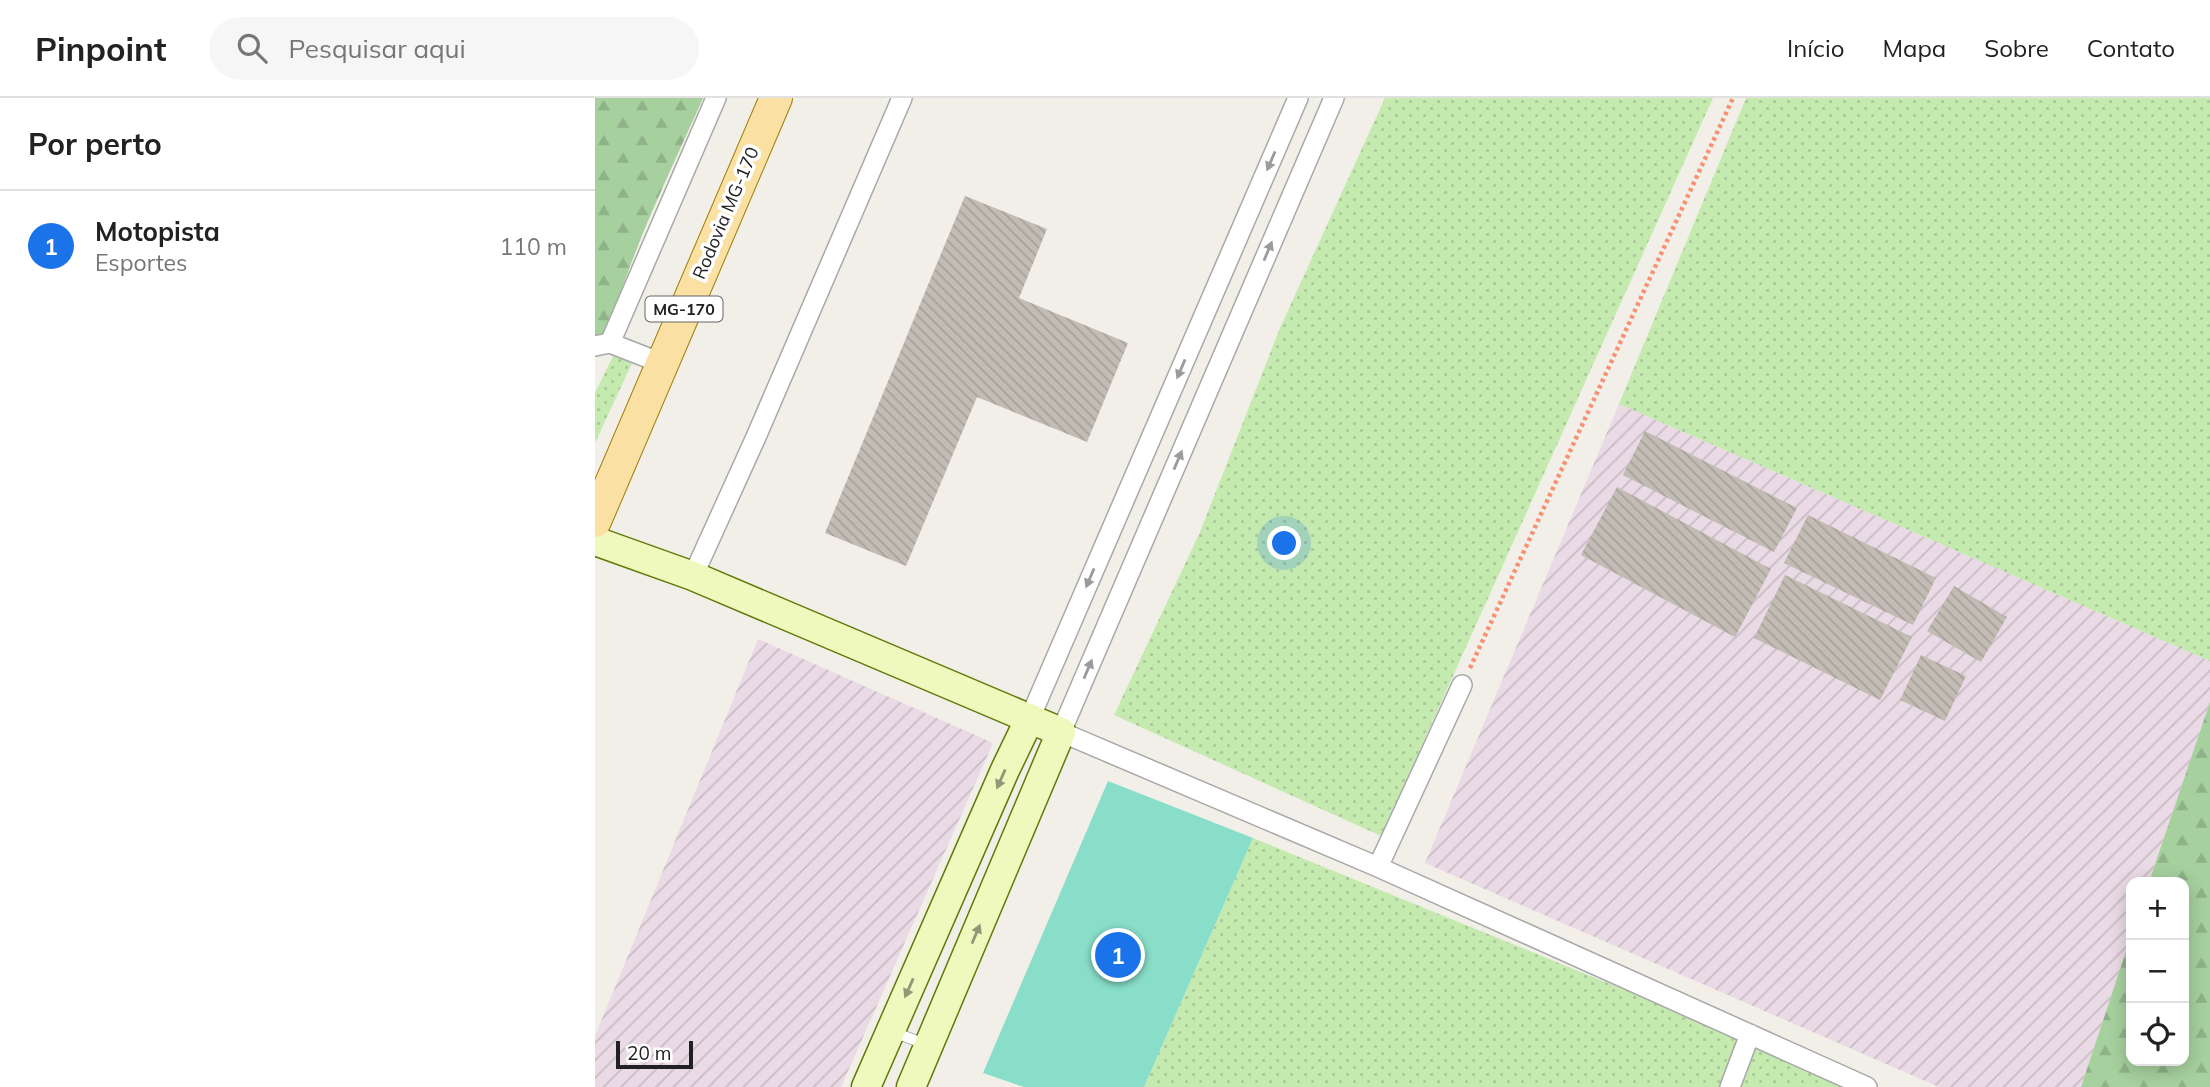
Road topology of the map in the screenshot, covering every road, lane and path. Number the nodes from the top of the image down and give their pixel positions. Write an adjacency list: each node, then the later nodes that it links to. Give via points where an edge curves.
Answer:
1 (716, 98): 7 (street)
2 (776, 98): 8 (main road, Rodovia MG-170 / MG-170)
3 (902, 98): 11 (street)
4 (1298, 98): 13 (street, one-way to 13)
5 (1334, 98): 14 (street, one-way to 5)
6 (1733, 98): 12 (path)
7 (603, 344): 8 (street)
8 (661, 363): 9 (main road, Rodovia MG-170 / MG-170)
9 (595, 521)
10 (595, 541): 11 (street)
11 (692, 576): 13 (street)
12 (1462, 685): 15 (street)
13 (1030, 718): 14 (street); 16 (street, one-way to 16)
14 (1061, 732): 15 (street); 18 (street, one-way to 14)
15 (1378, 867): 17 (street)
16 (890, 1031): 18 (lane); 19 (street)
17 (1750, 1034): 21 (street); 22 (street)
18 (929, 1045): 20 (street)
19 (866, 1087)
20 (911, 1087)
21 (1730, 1087)
22 (1867, 1087)

